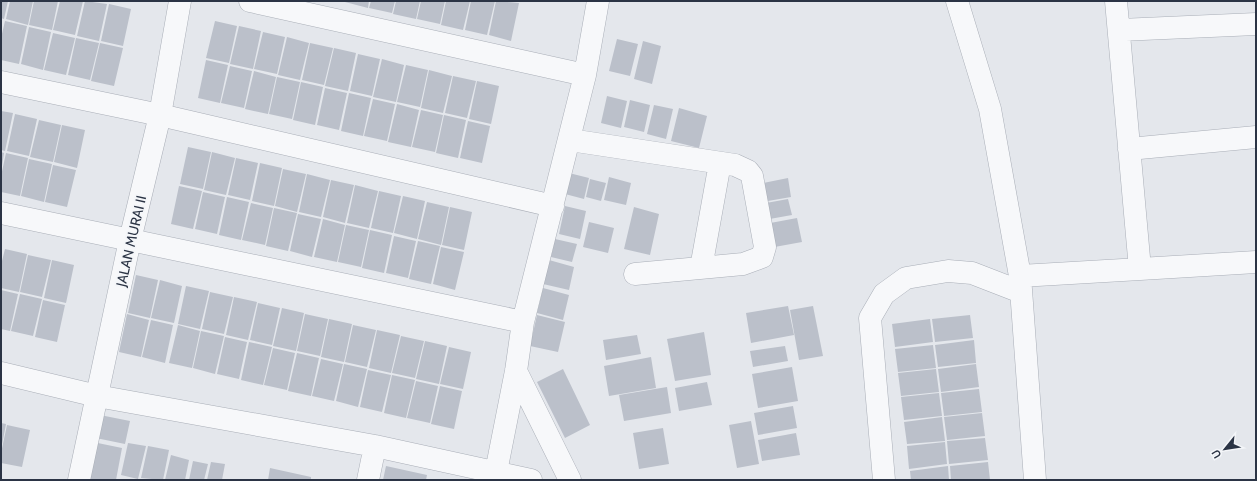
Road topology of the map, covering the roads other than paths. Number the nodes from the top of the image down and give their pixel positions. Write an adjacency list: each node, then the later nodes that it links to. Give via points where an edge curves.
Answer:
1 (180, 1): 10 (street, JALAN MURAI II)
2 (250, 1): 8 (street)
3 (598, 1): 8 (street)
4 (957, 1): 22 (street, via 990,109)
5 (1116, 1): 7 (street)
6 (1256, 24): 7 (street)
7 (1120, 30): 13 (street)
8 (585, 74): 12 (street)
9 (1, 82): 10 (street)
10 (160, 115): 15 (street); 17 (street, JALAN MURAI II)
11 (1256, 137): 13 (street)
12 (570, 140): 14 (street); 15 (street)
13 (1129, 149): 20 (street)
14 (720, 162): 19 (street); 19 (street, via 735,165 748,171 752,176 765,250 762,257 744,264)
15 (553, 206): 23 (street)
16 (1, 213): 17 (street)
17 (130, 240): 23 (street); 26 (street, JALAN MURAI II)
18 (1256, 262): 20 (street)
19 (701, 268): 21 (street)
20 (1140, 269): 22 (street)
21 (635, 274)
22 (1021, 284): 33 (street, via 972,273 948,271 906,278 884,294 870,318); 34 (street)
23 (523, 322): 24 (street)
24 (516, 371): 28 (street); 32 (street)
25 (1, 374): 26 (street)
26 (97, 396): 27 (street); 29 (street, JALAN MURAI II)
27 (375, 446): 28 (street); 30 (street)
28 (496, 472): 31 (street)
29 (79, 480)
30 (368, 480)
31 (531, 480)
32 (570, 480)
33 (884, 480)
34 (1034, 480)

